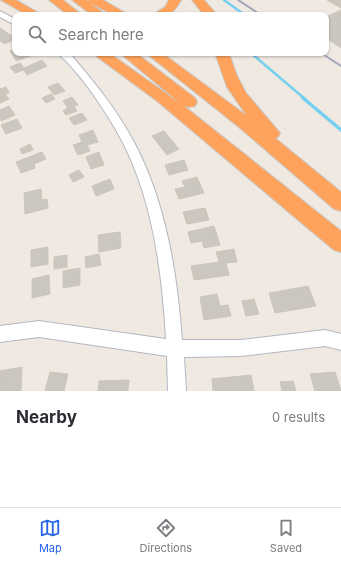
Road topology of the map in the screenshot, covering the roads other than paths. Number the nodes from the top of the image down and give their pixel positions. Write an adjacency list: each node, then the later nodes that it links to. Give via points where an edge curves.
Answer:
1 (7, 0): 7 (highway)
2 (55, 0): 8 (highway)
3 (78, 0): 9 (highway)
4 (94, 0): 10 (highway)
5 (175, 0): 11 (highway, via 170,9)
6 (198, 0): 12 (highway)
7 (30, 12)
8 (72, 12)
9 (96, 12)
10 (117, 12)
11 (164, 12)
12 (208, 12)
13 (0, 14): 14 (street)
14 (12, 20)
15 (66, 56): 25 (street, via 108,107 144,177 164,252)
16 (103, 56): 22 (highway, via 185,115)
17 (131, 56): 21 (highway, via 213,122)
18 (157, 56): 20 (highway, via 246,124)
19 (223, 56): 20 (highway, via 230,78 247,106)
20 (341, 202)
21 (341, 233)
22 (341, 243)
23 (0, 334): 25 (street, via 39,329)
24 (341, 342): 25 (street, via 325,338 241,348)
25 (175, 349): 26 (street)
26 (177, 391)

